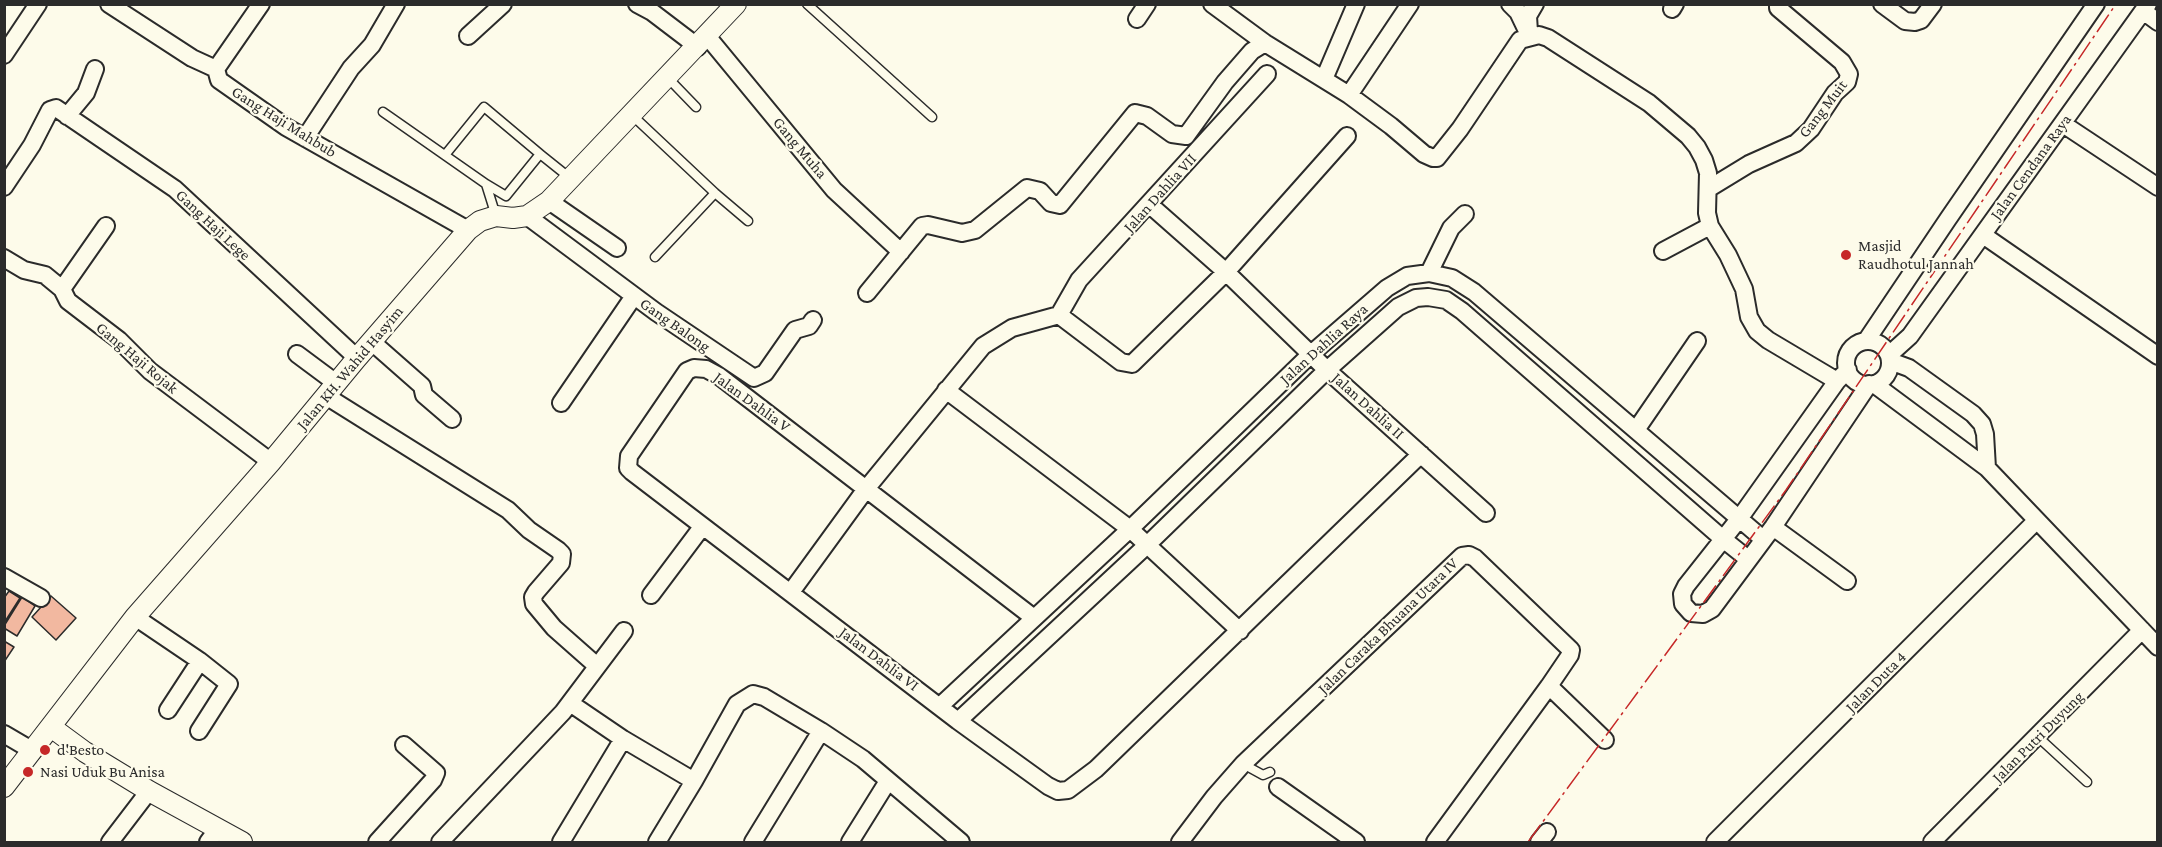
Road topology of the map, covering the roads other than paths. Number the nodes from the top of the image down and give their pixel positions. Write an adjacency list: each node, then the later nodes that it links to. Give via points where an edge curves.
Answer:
1 (38, 4): 24 (street)
2 (109, 4): 26 (street, Gang Haji Mahbub, via 192,58)
3 (261, 4): 26 (street)
4 (396, 4): 38 (street, via 372,45 351,68)
5 (503, 4): 20 (street)
6 (637, 4): 22 (street, Gang Muha)
7 (736, 4): 22 (street)
8 (807, 4): 35 (lane)
9 (1212, 4): 23 (street)
10 (1356, 4): 29 (street)
11 (1410, 4): 30 (street)
12 (1510, 4): 21 (street)
13 (1535, 4): 21 (street, via 1528,16)
14 (1778, 4): 45 (street, Gang Muit, via 1842,62 1849,74 1847,82 1796,143 1749,164)
15 (1881, 4): 18 (street, via 1905,21 1921,20)
16 (2096, 4): 70 (street)
17 (2146, 8): 19 (street); 36 (street, Jalan Cendana Raya)
18 (1930, 9)
19 (2157, 22)
20 (468, 36)
21 (1530, 37): 30 (street, via 1520,40 1512,50 1437,158 1429,156); 45 (street, via 1548,38 1649,103 1688,136 1704,160)
22 (702, 42): 28 (street); 59 (street, Gang Muha, via 834,190)
23 (1265, 42): 29 (street); 59 (street, via 1225,81 1186,136 1173,134 1147,116 1136,114 1060,205 1051,203 1040,191 1027,188 975,230 962,233 922,226)
24 (4, 55)
25 (95, 69): 32 (street, via 86,93)
26 (216, 69): 38 (street, Gang Haji Mahbub, via 219,80)
27 (1267, 74): 48 (street, Jalan Dahlia VII)
28 (666, 77): 31 (lane); 34 (street)
29 (1324, 79): 30 (street)
30 (1349, 95)
31 (696, 107)
32 (62, 112): 43 (street, via 50,110); 75 (street, Gang Haji Lege, via 175,189)
33 (383, 112): 40 (lane)
34 (632, 115): 41 (street); 46 (lane)
35 (932, 117)
36 (2063, 123): 44 (street); 56 (street, Jalan Cendana Raya)
37 (1347, 136): 62 (street)
38 (305, 138): 55 (street, Gang Haji Mahbub)
39 (540, 154): 40 (lane, via 484,107); 41 (lane); 42 (lane, via 506,196)
40 (445, 155): 42 (lane)
41 (571, 178): 47 (street)
42 (486, 184): 50 (lane)
43 (4, 187)
44 (2157, 187)
45 (1708, 189): 54 (street)
46 (715, 193): 52 (lane); 60 (lane)
47 (549, 201): 51 (street); 57 (street)
48 (1150, 205): 62 (street, Jalan Dahlia II); 67 (street, Jalan Dahlia VII, via 1079,280)
49 (1466, 214): 63 (street, via 1451,228)
50 (496, 216): 51 (street, Jalan KH. Wahid Hasyim); 55 (street, Jalan KH. Wahid Hasyim)
51 (527, 216): 66 (street, Gang Balong)
52 (748, 221)
53 (106, 226): 64 (street)
54 (1710, 226): 58 (street); 78 (street, via 1744,290 1749,317 1757,331)
55 (468, 230): 71 (street, Jalan KH. Wahid Hasyim)
56 (1983, 235): 74 (street); 76 (street, Jalan Cendana Raya, via 1910,336)
57 (617, 248)
58 (1663, 251)
59 (901, 252): 65 (street)
60 (655, 257)
61 (4, 258): 64 (street, Gang Haji Rojak, via 24,270 45,275)
62 (1226, 272): 67 (street, via 1132,364 1121,362); 73 (street, Jalan Dahlia II)
63 (1429, 273): 73 (street, Jalan Dahlia Raya, via 1407,276 1387,288); 84 (street, via 1452,278 1474,292)
64 (62, 289): 87 (street, Gang Haji Rojak, via 68,301 119,340 150,371)
65 (867, 293)
66 (634, 296): 68 (street, Gang Balong, via 754,378 765,373 795,330 809,326); 82 (street)
67 (1059, 315): 81 (street, via 1002,333 983,346)
68 (813, 320)
69 (1697, 340): 84 (street)
70 (1866, 341): 76 (street, via 1882,346); 78 (street, via 1851,348)
71 (372, 342): 75 (street, Jalan KH. Wahid Hasyim); 83 (street)
72 (297, 354): 80 (street)
73 (1311, 354): 77 (street, Jalan Dahlia II); 94 (street, Jalan Dahlia Raya)
74 (2157, 356)
75 (357, 358): 80 (street, Jalan KH. Wahid Hasyim)
76 (1889, 358): 79 (street, via 1886,375); 88 (street, via 1982,424)
77 (1327, 370): 85 (street, Jalan Dahlia II); 96 (street, Jalan Dahlia Raya, via 1398,307 1416,298 1446,300); 97 (street, Jalan Dahlia Raya)
78 (1842, 375): 79 (street); 92 (street)
79 (1871, 384): 88 (street); 95 (street)
80 (331, 390): 87 (street, Jalan KH. Wahid Hasyim); 111 (street, via 508,510 561,554 561,564 533,597 534,604 554,628)
81 (945, 390): 89 (street); 94 (street)
82 (561, 403)
83 (452, 419)
84 (1636, 430): 92 (street)
85 (1421, 454): 90 (street, Jalan Dahlia II); 108 (street)
86 (629, 456): 89 (street, Jalan Dahlia V, via 687,370 700,368 719,376); 93 (street, Jalan Dahlia VI, via 628,468 632,472)
87 (271, 462): 104 (street, Jalan KH. Wahid Hasyim)
88 (1987, 468): 91 (street)
89 (866, 489): 101 (street); 105 (street, Jalan Dahlia V)
90 (1486, 513)
91 (2032, 517): 106 (street); 146 (street, Jalan Duta 4)
92 (1739, 519): 95 (street); 96 (street)
93 (702, 527): 101 (street, Jalan Dahlia VI); 102 (street)
94 (1130, 529): 97 (street); 105 (street, Jalan Dahlia Raya)
95 (1768, 533): 98 (street); 100 (street)
96 (1723, 539): 98 (street, Jalan Dahlia Raya); 98 (street, via 1682,594 1683,604 1691,612 1703,614 1712,609)
97 (1146, 546): 108 (street); 116 (street, Jalan Dahlia Raya)
98 (1748, 559)
99 (4, 577): 103 (street)
100 (1846, 581)
101 (790, 592): 114 (street, Jalan Dahlia VI)
102 (651, 595)
103 (41, 598)
104 (135, 617): 110 (street); 117 (street, Jalan KH. Wahid Hasyim)
105 (1034, 618): 114 (street, Jalan Dahlia Raya)
106 (2142, 630): 109 (street); 121 (street, Jalan Putri Duyung)
107 (624, 631): 111 (street)
108 (1240, 631): 116 (street, Jalan Dahlia VI, via 1096,769 1068,790 1048,786)
109 (2157, 647)
110 (200, 661): 115 (street); 118 (street, via 230,684)
111 (597, 666): 113 (street)
112 (1549, 686): 123 (street); 126 (street, Jalan Caraka Bhuana Utara IV, via 1570,655 1569,646 1475,558 1461,556); 135 (street, Jalan Caraka Bhuana Utara IV)
113 (570, 703): 122 (street); 139 (street)
114 (940, 706): 116 (street, Jalan Dahlia VI)
115 (168, 710)
116 (958, 721)
117 (51, 727): 125 (street, Jalan KH. Wahid Hasyim); 132 (street)
118 (199, 731)
119 (821, 731): 128 (street, via 753,694 737,704); 129 (street); 142 (street)
120 (4, 734): 125 (street)
121 (2038, 737): 130 (lane); 147 (street, Jalan Putri Duyung)
122 (623, 739): 128 (street); 140 (street)
123 (1605, 740)
124 (404, 746): 138 (street, via 436,773)
125 (33, 751): 131 (street, Jalan KH. Wahid Hasyim)
126 (1243, 764): 127 (lane); 144 (street, Jalan Caraka Bhuana Utara IV)
127 (1274, 779): 145 (street)
128 (694, 781): 141 (street)
129 (888, 781): 134 (street); 143 (street)
130 (2087, 782)
131 (4, 786)
132 (149, 791): 133 (street); 136 (street)
133 (212, 836): 137 (street)
134 (954, 840)
135 (1437, 842)
136 (110, 843)
137 (242, 843)
138 (376, 843)
139 (440, 843)
140 (561, 843)
141 (657, 843)
142 (753, 843)
143 (850, 843)
144 (1180, 843)
145 (1356, 843)
146 (1715, 843)
147 (1932, 843)

